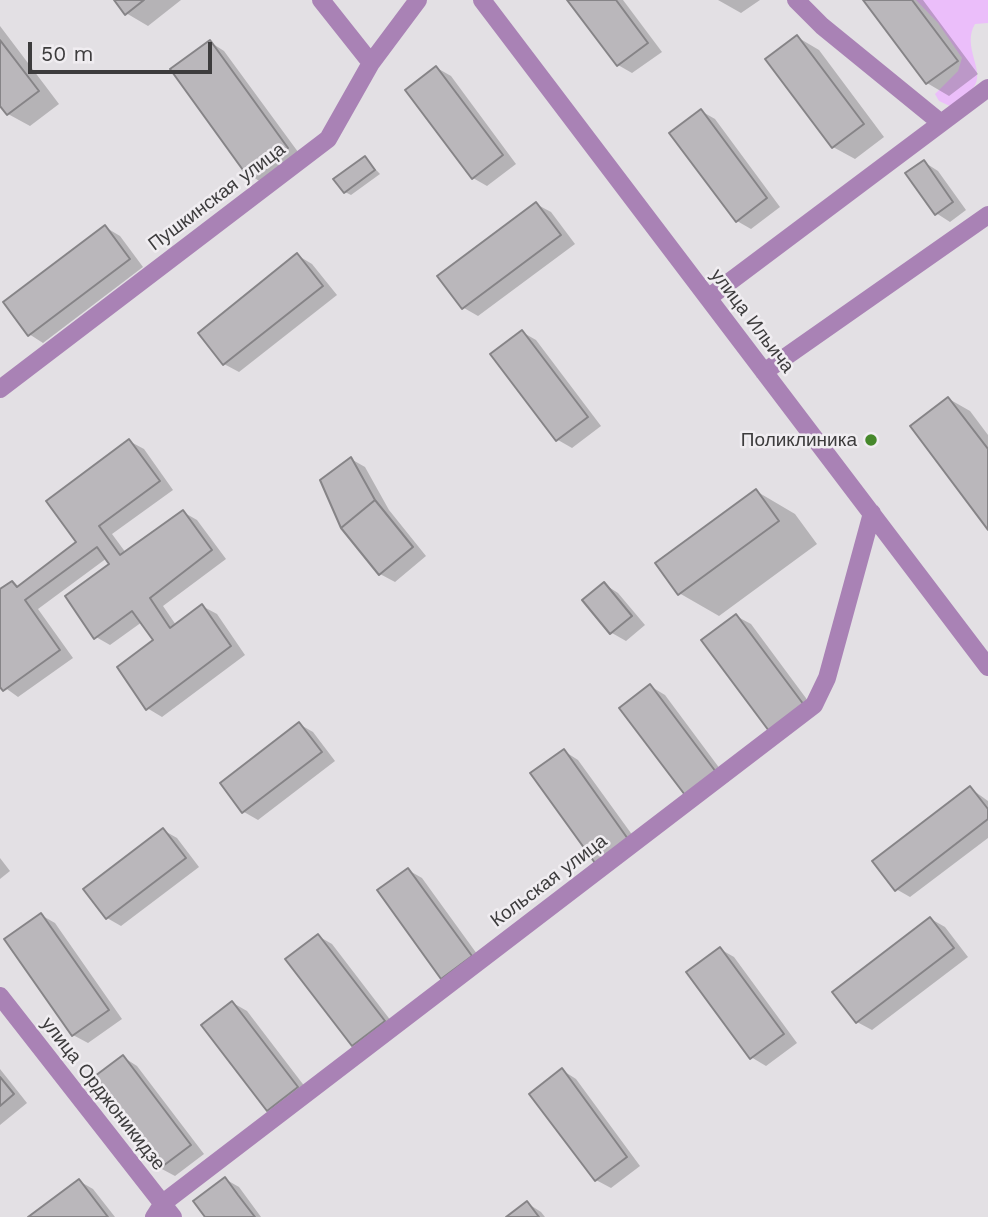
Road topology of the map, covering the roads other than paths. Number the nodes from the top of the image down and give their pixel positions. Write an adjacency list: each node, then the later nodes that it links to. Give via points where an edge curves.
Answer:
1 (321, 0): 5 (street)
2 (418, 0): 5 (street, Пушкинская улица)
3 (482, 0): 9 (street, улица Ильича)
4 (796, 0): 7 (street)
5 (371, 63): 11 (street, Пушкинская улица, via 328,139)
6 (988, 88): 7 (street)
7 (941, 123): 9 (street)
8 (988, 215): 10 (street)
9 (708, 298): 10 (street, улица Ильича)
10 (764, 372): 12 (street, улица Ильича)
11 (3, 380)
12 (872, 513): 13 (street, улица Ильича); 15 (street, Кольская улица, via 827,678 814,705)
13 (988, 667)
14 (0, 996): 15 (street, улица Орджоникидзе)
15 (163, 1212)

